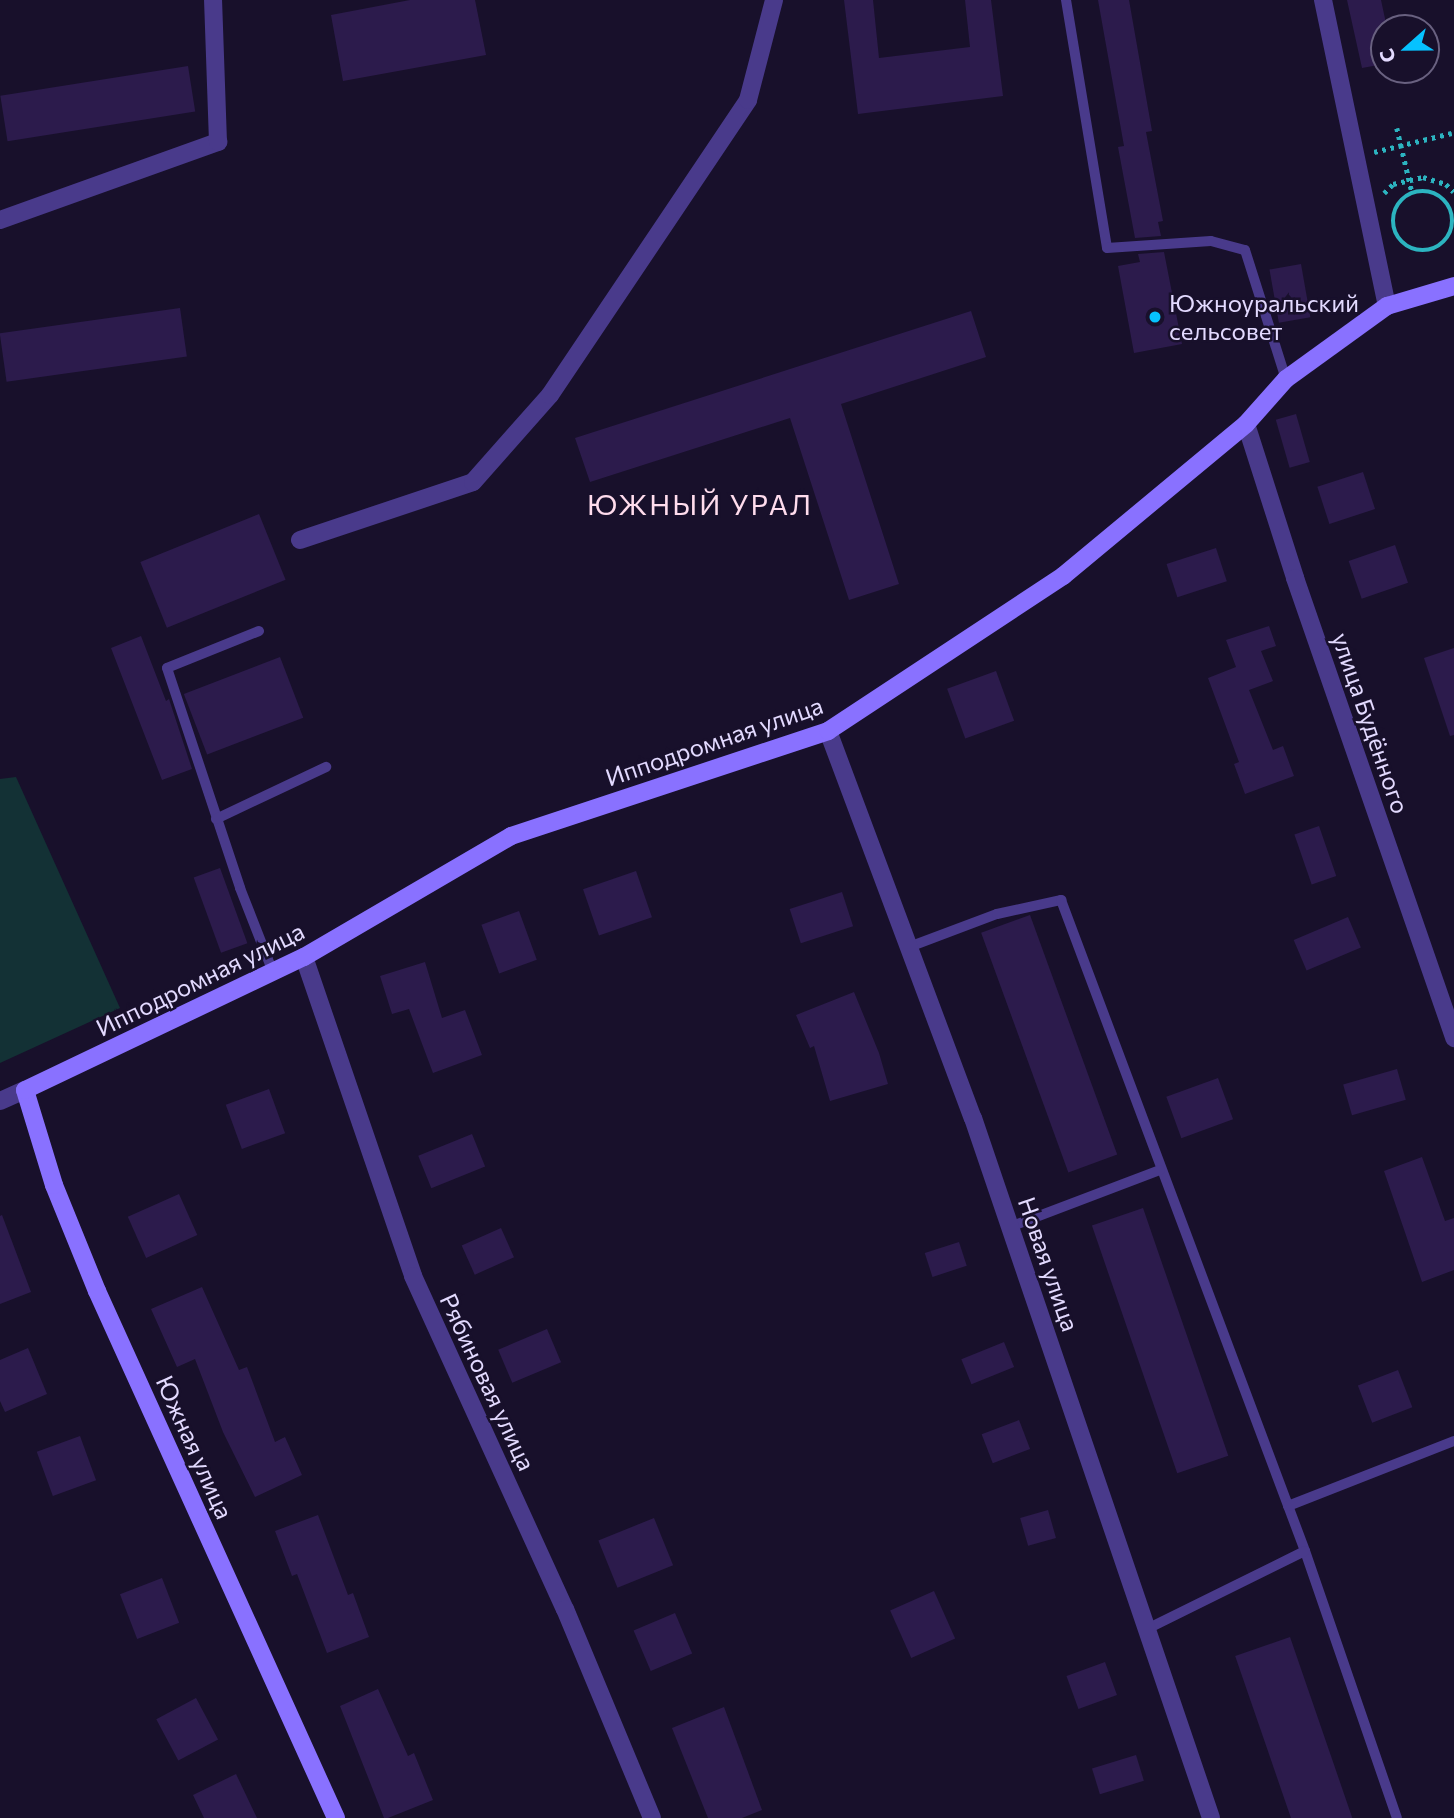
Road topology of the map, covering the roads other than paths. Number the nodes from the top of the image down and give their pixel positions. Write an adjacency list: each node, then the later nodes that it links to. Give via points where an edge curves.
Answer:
1 (214, 0): 5 (street, via 218,142)
2 (774, 0): 10 (street, via 748,100 550,396 473,482)
3 (1066, 0): 8 (lane, via 1107,248 1211,241 1245,250)
4 (1323, 0): 7 (street)
5 (0, 220)
6 (1454, 286): 7 (street, Ипподромная улица)
7 (1387, 306): 8 (street, Ипподромная улица)
8 (1286, 379): 9 (street, Ипподромная улица)
9 (1246, 424): 12 (street, Ипподромная улица, via 1063,576); 18 (street, улица Будённого)
10 (300, 540)
11 (259, 631): 14 (lane, via 167,668)
12 (828, 731): 15 (street, Новая улица); 16 (street, Ипподромная улица, via 511,836)
13 (326, 767): 14 (lane)
14 (216, 818): 17 (lane)
15 (909, 947): 21 (lane, via 997,914 1061,900); 22 (street, Новая улица)
16 (304, 957): 17 (street, Ипподромная улица); 28 (street, Рябиновая улица, via 413,1276 565,1609)
17 (273, 972): 19 (street, Ипподромная улица)
18 (1454, 1038)
19 (26, 1090): 20 (street, Ипподромная улица); 27 (street, Южная улица, via 54,1185 97,1291)
20 (0, 1101)
21 (1160, 1170): 22 (lane); 24 (lane)
22 (1010, 1227): 26 (street, Новая улица)
23 (1454, 1441): 24 (lane)
24 (1288, 1506): 25 (lane)
25 (1305, 1550): 26 (lane); 30 (lane)
26 (1147, 1629): 29 (street, Новая улица)
27 (336, 1818)
28 (652, 1818)
29 (1211, 1818)
30 (1397, 1818)

